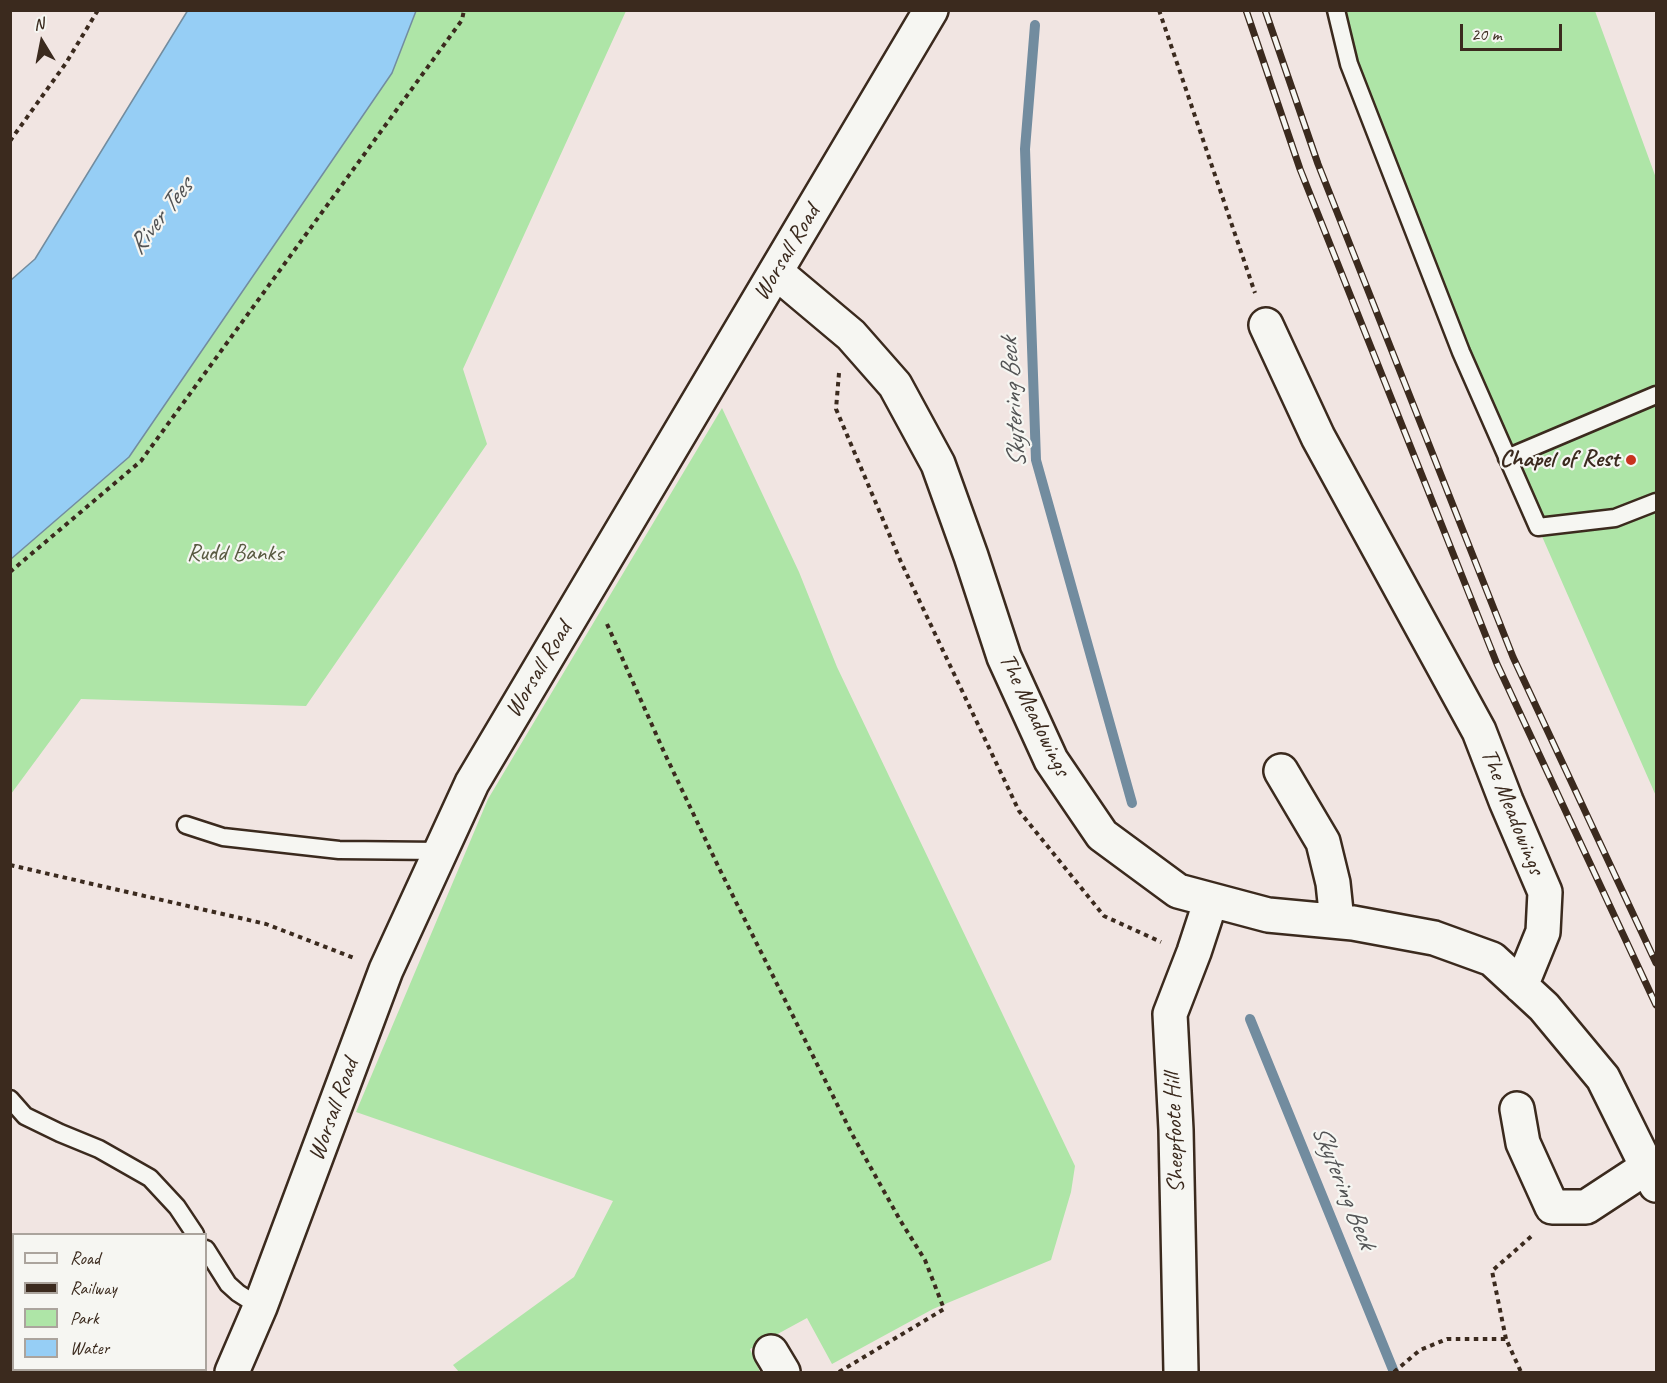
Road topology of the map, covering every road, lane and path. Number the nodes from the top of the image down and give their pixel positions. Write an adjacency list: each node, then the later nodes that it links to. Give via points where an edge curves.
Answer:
1 (98, 10): 6 (path)
2 (464, 10): 13 (path, via 462,20 141,461)
3 (931, 10): 7 (street, Worsall Road)
4 (1159, 10): 8 (path)
5 (1336, 10): 11 (lane, via 1349,64 1461,352)
6 (10, 141)
7 (776, 272): 9 (street, The Meadowings); 14 (street, Worsall Road)
8 (1266, 325): 23 (street, The Meadowings, via 1318,437 1479,731 1545,892 1543,932)
9 (847, 332): 19 (street, The Meadowings, via 895,385 938,464 1004,657 1051,760 1102,835 1178,891); 21 (path, via 836,409 901,562 1019,811 1104,916)
10 (1656, 395): 11 (lane)
11 (1508, 458): 12 (lane, via 1538,527 1615,518)
12 (1656, 502)
13 (10, 572)
14 (590, 585): 17 (street, Worsall Road, via 472,783); 33 (path, via 719,868 852,1134 925,1260 944,1309)
15 (1281, 771): 20 (street, via 1323,842)
16 (186, 825): 17 (lane, via 223,837 339,850)
17 (440, 851): 22 (street, Worsall Road)
18 (10, 865): 22 (path, via 266,924)
19 (1211, 900): 20 (street, The Meadowings, via 1268,915); 21 (street, Sheepfoote Hill)
20 (1337, 921): 23 (street, The Meadowings, via 1434,938 1492,959)
21 (1192, 956): 34 (street, Sheepfoote Hill, via 1170,1014)
22 (386, 970): 30 (street, Worsall Road)
23 (1521, 986): 26 (street, The Meadowings, via 1544,1007 1603,1078)
24 (10, 1099): 28 (lane, via 25,1116 99,1149 150,1178)
25 (1517, 1110): 27 (street, via 1523,1143 1551,1207)
26 (1652, 1176): 27 (street, The Meadowings, via 1586,1207)
27 (1565, 1207): 31 (path, via 1492,1271)
28 (194, 1233)
29 (207, 1251): 30 (lane, via 228,1284)
30 (260, 1307): 32 (street, Worsall Road)
31 (1506, 1339): 35 (path, via 1447,1339 1420,1350); 36 (path)
32 (232, 1372)
33 (838, 1372)
34 (1181, 1372)
35 (1394, 1372)
36 (1521, 1372)

